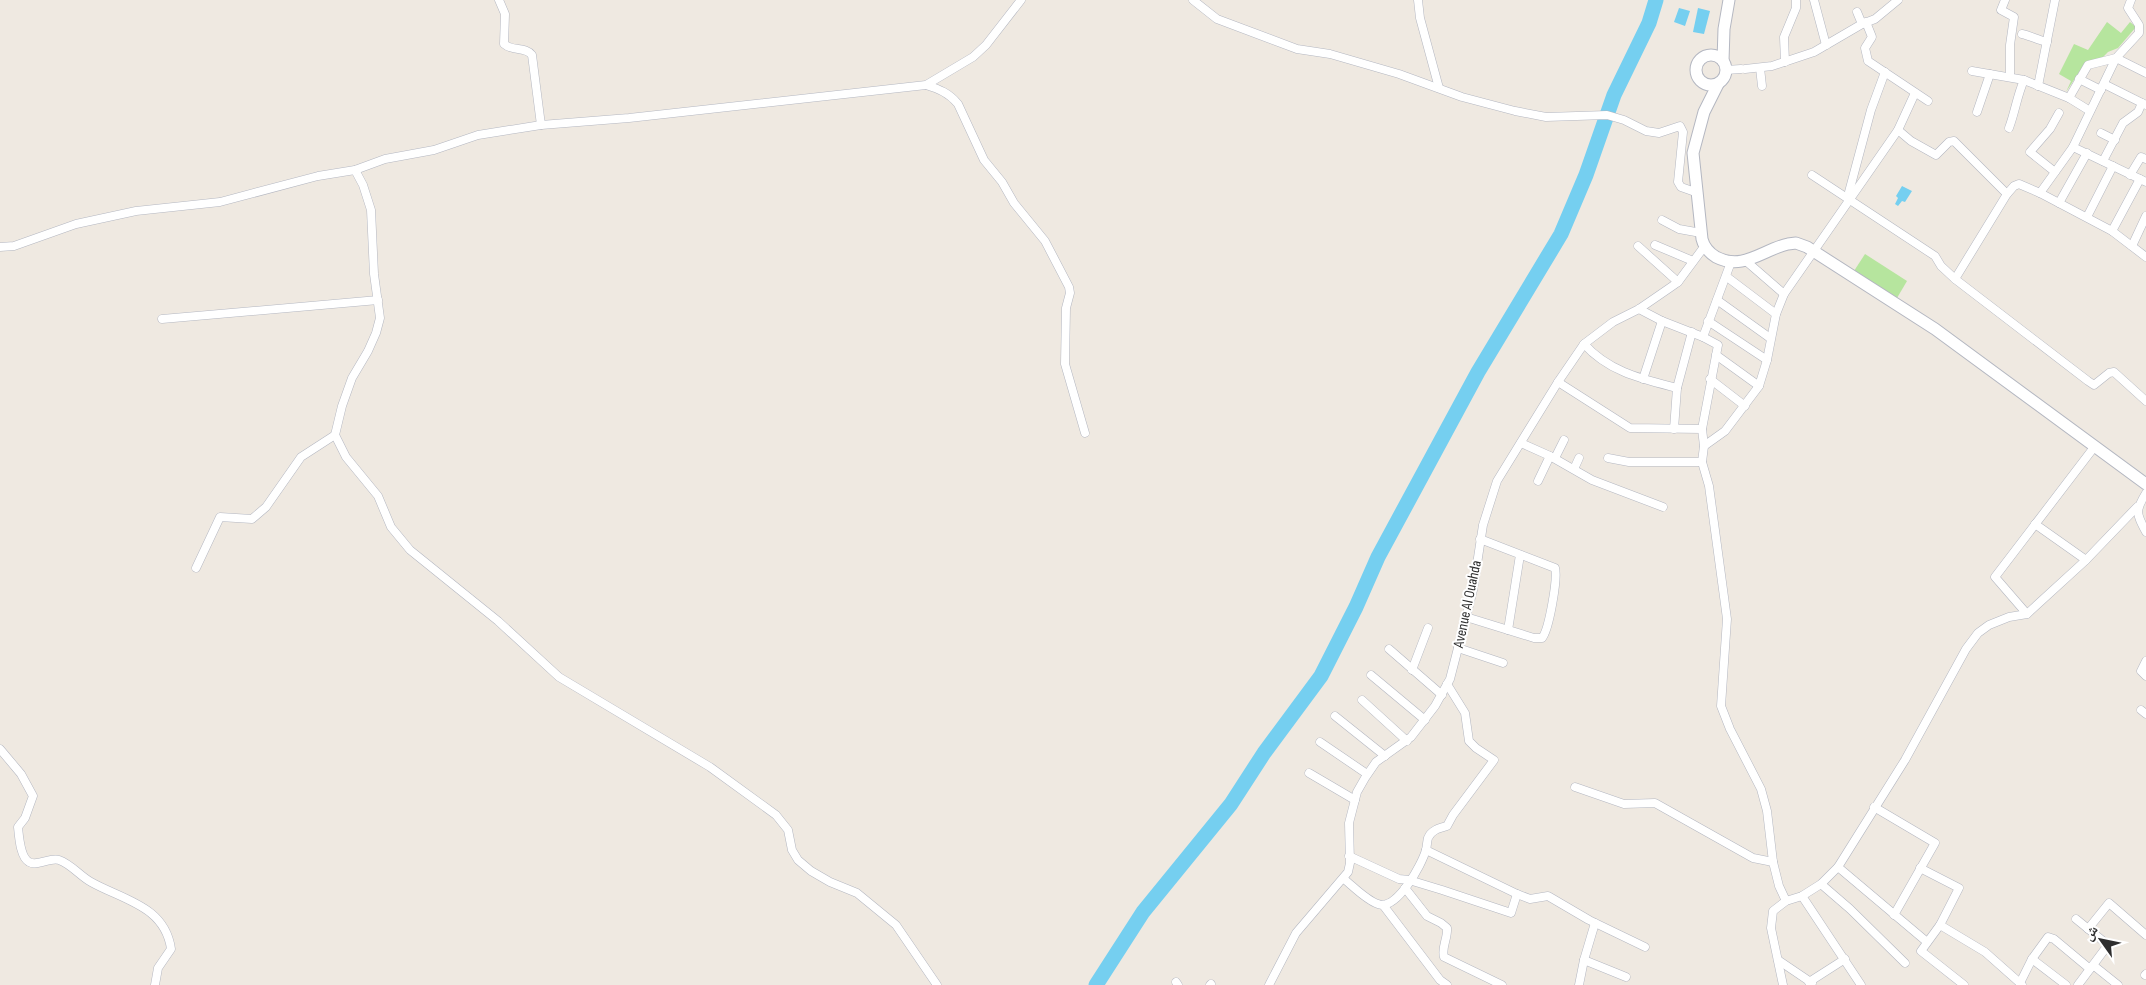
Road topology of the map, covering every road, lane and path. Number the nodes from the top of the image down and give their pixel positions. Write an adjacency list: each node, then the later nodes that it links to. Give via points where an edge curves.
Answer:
1 (498, 0): 47 (street, via 505,14 504,44 512,50 524,50 532,55)
2 (1022, 0): 34 (street, via 973,57)
3 (1194, 0): 38 (street, via 1216,19 1228,24 1298,49 1330,54)
4 (1418, 0): 38 (street)
5 (1729, 0): 15 (street)
6 (1796, 0): 22 (street, via 1784,37)
7 (1814, 0): 19 (street)
8 (1898, 0): 12 (street)
9 (2005, 0): 29 (street, via 2001,10 2014,17)
10 (2055, 0): 18 (street)
11 (2131, 0): 17 (street, via 2128,8)
12 (1891, 3): 14 (street, via 1875,19)
13 (1857, 12): 14 (street)
14 (1864, 23): 19 (street); 26 (street, via 1872,37 1865,48 1866,58)
15 (1724, 29): 20 (street); 23 (street)
16 (2022, 34): 18 (street)
17 (2143, 35): 21 (street)
18 (2047, 42): 36 (street)
19 (1826, 45): 22 (street)
20 (1711, 55): 23 (street); 32 (street, via 1697,65 1697,74)
21 (2116, 58): 27 (street); 30 (street, via 2090,63); 37 (street)
22 (1785, 62): 24 (street)
23 (1725, 65): 24 (street); 33 (street, via 1724,78)
24 (1760, 68): 35 (street)
25 (1972, 71): 28 (street)
26 (1885, 72): 39 (street); 65 (street, via 1871,110 1849,192)
27 (2146, 73)
28 (1990, 74): 29 (street); 45 (street)
29 (2010, 76): 31 (street)
30 (2080, 79): 37 (street); 40 (street)
31 (2024, 80): 36 (street); 48 (street)
32 (1702, 81): 33 (street, via 1709,85); 44 (street)
33 (1718, 84): 44 (street)
34 (926, 85): 47 (street); 108 (street, via 943,90 958,104 984,160 1044,241 1069,287 1065,364)
35 (1762, 86)
36 (2038, 86): 40 (street)
37 (2102, 87): 42 (street); 43 (street)
38 (1439, 88): 62 (street, via 1514,111 1546,117 1607,115 1659,133 1680,126 1683,132 1678,182 1681,187)
39 (1915, 93): 41 (street); 49 (street)
40 (2069, 98): 43 (street)
41 (1928, 101)
42 (2144, 104): 51 (street, via 2122,123)
43 (2090, 111): 52 (street)
44 (1704, 112): 62 (street, via 1693,153)
45 (1977, 112)
46 (2059, 113): 58 (street, via 2030,152)
47 (541, 125): 57 (street, via 478,135)
48 (2009, 128)
49 (1898, 130): 64 (street, via 1916,145 1936,155 1954,141); 65 (street)
50 (2102, 133): 51 (street)
51 (2115, 140): 55 (street)
52 (2073, 146): 53 (street); 58 (street)
53 (2087, 153): 55 (street); 66 (street)
54 (2146, 159): 60 (street, via 2141,157)
55 (2104, 161): 56 (street)
56 (2113, 166): 60 (street); 68 (street)
57 (355, 170): 75 (street, via 318,176 220,202 136,211 85,222 14,246); 86 (street, via 371,210)
58 (2055, 172): 63 (street)
59 (1812, 174): 65 (street)
60 (2130, 175): 61 (street)
61 (2143, 181): 70 (street)
62 (1698, 193): 71 (street)
63 (2040, 193): 64 (street, via 2019,184); 66 (street)
64 (2007, 194): 83 (street)
65 (1850, 200): 77 (street); 83 (street, via 1935,256)
66 (2059, 203): 68 (street)
67 (2146, 216): 74 (street)
68 (2087, 217): 70 (street)
69 (1662, 220): 71 (street, via 1679,229)
70 (2112, 231): 74 (street)
71 (1701, 233): 76 (street)
72 (1655, 244): 79 (street)
73 (1638, 246): 84 (street)
74 (2132, 246): 78 (street)
75 (0, 247)
76 (1704, 247): 79 (street, Avenue Al Ouahda); 81 (street)
77 (1813, 250): 80 (street, via 1796,243 1788,244); 85 (street); 113 (street, via 1934,329)
78 (2146, 257)
79 (1693, 261): 84 (street, Avenue Al Ouahda)
80 (1746, 261): 81 (street); 85 (street)
81 (1731, 262): 82 (street)
82 (1727, 278): 87 (street); 89 (street)
83 (1955, 279): 104 (street, via 2094,385 2114,372)
84 (1678, 282): 88 (street, Avenue Al Ouahda)
85 (1784, 294): 89 (street)
86 (378, 300): 90 (street); 109 (street, via 380,318 376,333 352,378)
87 (1717, 300): 92 (street); 95 (street)
88 (1639, 309): 91 (street); 96 (street, Avenue Al Ouahda, via 1613,322)
89 (1776, 314): 95 (street)
90 (162, 319)
91 (1662, 321): 93 (street); 99 (street)
92 (1708, 321): 94 (street); 98 (street)
93 (1692, 332): 94 (street); 103 (street)
94 (1702, 337): 97 (street, via 1718,345)
95 (1770, 338): 98 (street)
96 (1584, 344): 99 (street, via 1606,364); 101 (street, Avenue Al Ouahda)
97 (1716, 355): 100 (street); 102 (street)
98 (1767, 360): 102 (street)
99 (1643, 379): 103 (street)
100 (1710, 379): 105 (street); 107 (street)
101 (1558, 382): 106 (street, via 1630,428); 111 (street, Avenue Al Ouahda)
102 (1759, 386): 105 (street)
103 (1677, 388): 106 (street)
104 (2146, 401)
105 (1745, 406): 112 (street, via 1725,431)
106 (1674, 429): 107 (street)
107 (1702, 430): 112 (street)
108 (1085, 433)
109 (335, 435): 129 (street, via 301,457 266,508 252,519 220,516); 186 (street, via 346,457 378,496 391,526 410,550 559,677 710,768 776,815 788,830 792,850 798,860 830,882 857,894 896,925)
110 (1564, 440): 114 (street)
111 (1521, 443): 114 (street); 126 (street, Avenue Al Ouahda, via 1497,481)
112 (1704, 446): 117 (street)
113 (2095, 446): 120 (street); 124 (street)
114 (1552, 457): 118 (street); 119 (street)
115 (1579, 458): 118 (street)
116 (1608, 458): 117 (street, via 1629,462)
117 (1702, 462): 157 (street, via 1709,486 1727,619 1721,706 1761,789)
118 (1574, 469): 122 (street, via 1592,480)
119 (1538, 481)
120 (2146, 484)
121 (2146, 493): 123 (street)
122 (1663, 507)
123 (2138, 507): 125 (street); 128 (street)
124 (2035, 524): 128 (street); 130 (street, via 1995,577)
125 (2146, 532)
126 (1480, 539): 127 (street); 131 (street, Avenue Al Ouahda)
127 (1520, 555): 133 (street); 133 (street, via 1552,565 1556,577 1546,632 1542,638)
128 (2086, 560): 130 (street)
129 (196, 568)
130 (2027, 614): 154 (street, via 1999,621 1978,633)
131 (1466, 617): 133 (street); 134 (street, Avenue Al Ouahda)
132 (1428, 628): 138 (street)
133 (1508, 630)
134 (1458, 648): 137 (street); 141 (street, Avenue Al Ouahda)
135 (1389, 649): 138 (street)
136 (2146, 661): 140 (street, via 2141,671)
137 (1503, 663)
138 (1412, 670): 142 (street)
139 (1371, 675): 145 (street)
140 (2146, 676)
141 (1447, 684): 142 (street, Avenue Al Ouahda); 155 (street, via 1465,713 1469,742 1494,760 1447,826 1437,828 1428,837)
142 (1442, 694): 145 (street, Avenue Al Ouahda)
143 (1362, 700): 146 (street)
144 (1335, 716): 149 (street)
145 (1425, 720): 146 (street, Avenue Al Ouahda)
146 (1407, 741): 149 (street, Avenue Al Ouahda)
147 (1320, 742): 151 (street)
148 (0, 749): 185 (street, via 21,774 33,796 18,827 29,862 58,860 90,881 131,900 160,920 170,939 171,949 158,968)
149 (1385, 756): 151 (street, Avenue Al Ouahda)
150 (1309, 773): 153 (street)
151 (1367, 774): 153 (street, Avenue Al Ouahda)
152 (1575, 787): 157 (street, via 1624,804 1655,803 1753,858)
153 (1355, 800): 156 (street, Avenue Al Ouahda, via 1349,823)
154 (1874, 807): 158 (street); 159 (street, via 1935,843)
155 (1426, 850): 161 (street); 164 (street)
156 (1350, 856): 160 (street, Avenue Al Ouahda); 161 (street, via 1399,880)
157 (1773, 862): 166 (street)
158 (1838, 867): 162 (street); 168 (street)
159 (1920, 868): 168 (street); 171 (street, via 1959,888)
160 (1344, 879): 167 (street, via 1373,902); 187 (street, Avenue Al Ouahda, via 1296,933)
161 (1409, 880): 163 (street); 164 (street, via 1511,913)
162 (1822, 884): 165 (street); 180 (street)
163 (1405, 888): 167 (street, via 1398,898); 189 (street, via 1427,916 1447,928 1444,957)
164 (1517, 894): 170 (street, via 1530,899 1548,896)
165 (1802, 896): 166 (street); 176 (street)
166 (1786, 901): 179 (street, via 1775,908 1770,918)
167 (1383, 905): 188 (street)
168 (1894, 915): 174 (street)
169 (2076, 919): 172 (street)
170 (1595, 923): 175 (street); 178 (street)
171 (1940, 925): 174 (street); 184 (street, via 1985,952)
172 (2088, 929): 173 (street, via 2109,903); 181 (street, via 2108,945)
173 (2146, 935)
174 (1927, 942): 193 (street, via 1921,951)
175 (1645, 947)
176 (1845, 959): 183 (street); 192 (street)
177 (2032, 959): 181 (street, via 2048,937); 184 (street); 194 (street)
178 (1584, 960): 182 (street); 190 (street)
179 (1778, 960): 183 (street); 191 (street)
180 (1905, 963)
181 (2092, 967): 195 (street); 196 (street)
182 (1626, 977)
183 (1811, 983)
184 (2021, 984)
185 (154, 985)
186 (937, 985)
187 (1269, 985)
188 (1447, 985)
189 (1502, 985)
190 (1579, 985)
191 (1783, 985)
192 (1861, 985)
193 (1964, 985)
194 (2066, 985)
195 (2078, 985)
196 (2118, 985)

